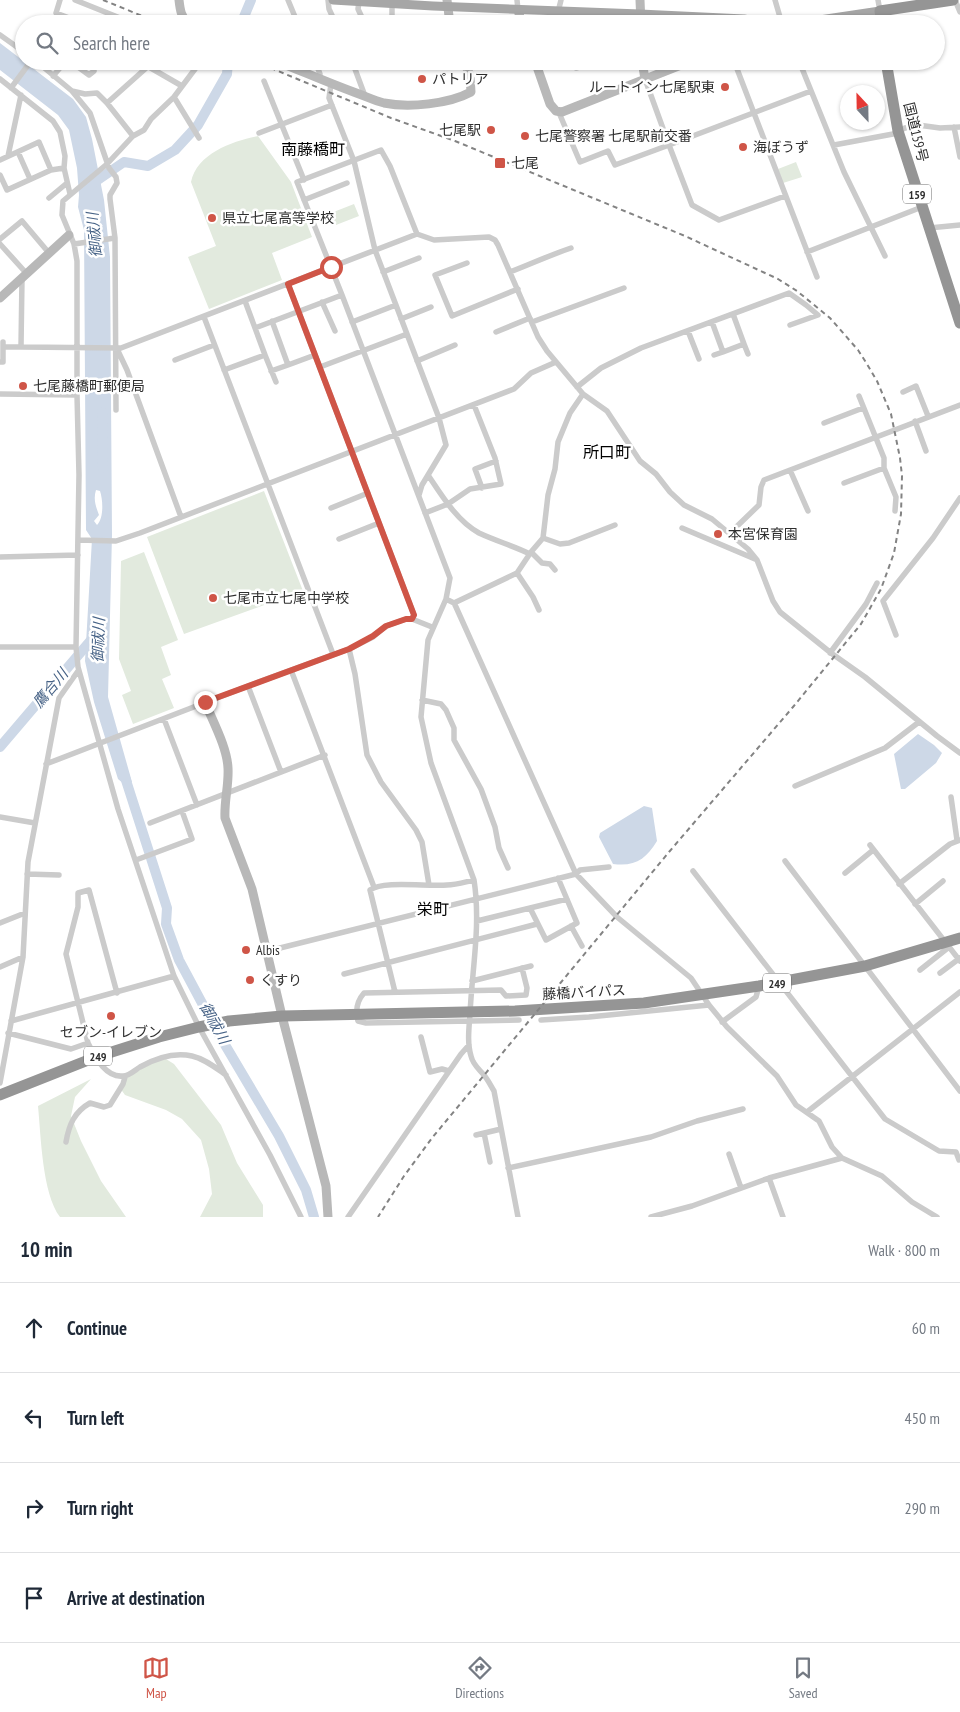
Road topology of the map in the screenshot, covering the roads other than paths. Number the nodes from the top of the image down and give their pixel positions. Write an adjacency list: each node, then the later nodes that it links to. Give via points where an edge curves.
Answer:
1 (60, 0): 21 (street, via 56,13)
2 (75, 0): 22 (street)
3 (179, 0): 23 (street)
4 (288, 0): 24 (street)
5 (328, 0): 25 (street)
6 (333, 0): 12 (main road)
7 (561, 0): 17 (street)
8 (640, 0): 20 (street)
9 (775, 0): 31 (street)
10 (954, 0): 16 (highway); 19 (street)
11 (373, 1): 12 (main road); 14 (main road)
12 (359, 2): 26 (street)
13 (447, 3): 14 (main road); 15 (main road)
14 (392, 4): 27 (street)
15 (518, 5): 17 (main road)
16 (879, 6): 32 (main road)
17 (558, 10): 18 (main road); 28 (street)
18 (588, 12): 20 (main road); 29 (street)
19 (960, 12)
20 (640, 14): 30 (main road)
21 (61, 15)
22 (112, 15)
23 (182, 15)
24 (294, 15)
25 (332, 15)
26 (360, 15)
27 (392, 15)
28 (557, 15)
29 (589, 15)
30 (653, 15)
31 (779, 15)
32 (836, 15)
33 (0, 34): 34 (street)
34 (15, 45)
35 (24, 70): 60 (street)
36 (46, 70): 53 (street)
37 (59, 70): 53 (street)
38 (82, 70): 52 (street, via 89,75)
39 (146, 70): 66 (street)
40 (154, 70): 59 (street)
41 (194, 70): 59 (street)
42 (298, 70): 54 (street)
43 (318, 70): 54 (street)
44 (356, 70): 64 (street)
45 (468, 70): 64 (street, via 471,92 460,98 406,105 384,103)
46 (538, 70): 68 (street, via 550,104)
47 (644, 70): 55 (street)
48 (667, 70): 55 (street)
49 (737, 70): 69 (street)
50 (803, 70): 62 (street)
51 (887, 70): 72 (highway, 国道159号 / 159)
52 (94, 71)
53 (53, 76): 61 (street)
54 (318, 78): 58 (street)
55 (645, 78): 68 (street); 76 (street)
56 (0, 79): 60 (street)
57 (264, 81): 70 (street)
58 (331, 84): 64 (street); 67 (street)
59 (182, 86): 65 (street)
60 (11, 88): 63 (street)
61 (72, 90): 66 (street, via 86,94 97,92); 83 (street, via 90,113)
62 (812, 91): 69 (street); 77 (street)
63 (21, 95): 79 (street); 84 (street, via 60,132)
64 (366, 96)
65 (174, 97): 74 (street); 75 (street, via 144,130)
66 (108, 103): 75 (street)
67 (332, 105): 70 (street); 82 (street)
68 (562, 112): 76 (street, via 560,115 580,162 608,151 615,165)
69 (754, 113): 76 (street); 94 (street)
70 (281, 125): 73 (street); 88 (street)
71 (957, 127): 72 (street, via 918,125); 80 (street)
72 (898, 131): 77 (street); 97 (highway, 国道159号 / 159)
73 (259, 133)
74 (198, 135)
75 (133, 136): 83 (street)
76 (669, 145): 94 (street, via 692,205 719,220)
77 (834, 145): 99 (street)
78 (18, 152): 79 (street); 85 (street, via 39,142); 87 (street)
79 (8, 156): 81 (street)
80 (960, 157)
81 (0, 160)
82 (354, 161): 88 (street); 101 (street, via 381,150); 108 (street)
83 (108, 166): 92 (street); 103 (street, via 117,183 110,195)
84 (64, 168): 85 (street); 89 (street)
85 (51, 170): 87 (street)
86 (0, 175): 91 (street)
87 (30, 179): 91 (street)
88 (304, 180): 96 (street, via 297,182)
89 (67, 183): 92 (street); 95 (street)
90 (347, 183): 96 (street)
91 (6, 190): 93 (street)
92 (70, 194): 102 (street, via 63,201 62,215)
93 (0, 195)
94 (785, 196): 109 (street)
95 (49, 198)
96 (304, 200): 114 (street)
97 (922, 207): 99 (street); 100 (highway, 国道159号 / 159)
98 (960, 225): 100 (street)
99 (871, 228): 109 (street); 111 (street)
100 (929, 228): 136 (highway, 国道159号 / 159)
101 (418, 234): 108 (street); 116 (street, via 434,240 489,237 498,245)
102 (69, 235): 106 (street); 110 (street)
103 (115, 238): 106 (street); 148 (street)
104 (0, 239): 110 (street, via 22,221)
105 (0, 244): 117 (street)
106 (74, 244): 147 (street)
107 (571, 248): 116 (street)
108 (375, 250): 114 (street); 115 (street)
109 (807, 252): 118 (street)
110 (49, 253): 117 (street)
111 (885, 256)
112 (419, 258): 115 (street)
113 (467, 263): 121 (street, via 435,275 452,316)
114 (331, 267): 119 (street); 122 (street)
115 (383, 272): 126 (street)
116 (510, 272): 121 (street)
117 (24, 276): 123 (street); 146 (street)
118 (817, 276)
119 (288, 284): 124 (street); 128 (street)
120 (624, 288): 132 (street)
121 (518, 289): 132 (street)
122 (342, 295): 125 (street); 134 (street)
123 (0, 298)
124 (245, 300): 130 (street); 138 (street)
125 (322, 302): 128 (street); 139 (street)
126 (396, 305): 131 (street); 134 (street)
127 (431, 307): 131 (street)
128 (298, 311): 133 (street); 153 (street)
129 (732, 314): 135 (street); 137 (street, via 788,293 818,315); 144 (street)
130 (204, 317): 143 (street); 148 (street)
131 (401, 319): 142 (street)
132 (531, 320): 141 (street); 159 (street, via 542,344)
133 (272, 321): 138 (street); 160 (street)
134 (352, 322): 149 (street)
135 (712, 322): 140 (street); 150 (street)
136 (960, 323)
137 (790, 325)
138 (255, 328): 152 (street)
139 (335, 331)
140 (688, 331): 155 (street); 165 (street, via 620,358)
141 (496, 332)
142 (407, 334): 149 (street); 157 (street)
143 (214, 344): 156 (street); 162 (street)
144 (744, 344): 150 (street); 151 (street)
145 (455, 345): 157 (street)
146 (21, 347): 147 (street); 158 (street, via 3,345 3,362)
147 (78, 348): 148 (street); 169 (street)
148 (116, 349): 174 (street); 198 (street, via 127,370)
149 (363, 351): 161 (street); 179 (street)
150 (723, 352): 154 (street)
151 (748, 354)
152 (265, 355): 162 (street); 163 (street)
153 (315, 355): 160 (street); 161 (street)
154 (714, 355)
155 (699, 359)
156 (175, 360)
157 (417, 361): 176 (street)
158 (0, 362)
159 (556, 362): 165 (street); 171 (street, via 531,373 517,388)
160 (288, 365): 163 (street)
161 (320, 367): 181 (street)
162 (224, 370): 188 (street)
163 (271, 371): 164 (street)
164 (276, 382)
165 (576, 387): 168 (street)
166 (903, 392): 175 (street, via 916,386)
167 (0, 394): 169 (street)
168 (583, 394): 202 (street, via 607,411 640,461 670,492 684,505 712,519); 203 (street, via 558,442)
169 (77, 395): 205 (street)
170 (859, 396): 173 (street)
171 (474, 404): 176 (street); 183 (street)
172 (960, 405): 175 (street)
173 (863, 408): 178 (street); 180 (street)
174 (116, 410)
175 (928, 416): 177 (street)
176 (439, 418): 179 (street); 186 (street, via 446,445)
177 (915, 421): 180 (street); 182 (street)
178 (824, 424)
179 (395, 434): 181 (street); 191 (street)
180 (875, 438): 184 (street, via 884,458); 185 (street)
181 (352, 451): 188 (street); 190 (street)
182 (926, 451)
183 (496, 461): 189 (street, via 501,484); 189 (street, via 474,469)
184 (884, 468): 187 (street); 196 (street, via 896,497)
185 (790, 470): 195 (street); 202 (street, via 764,480 759,505)
186 (428, 475): 191 (street); 193 (street)
187 (844, 483)
188 (268, 484): 198 (street); 223 (street)
189 (482, 488): 193 (street, via 464,492)
190 (368, 493): 194 (street); 199 (street)
191 (419, 496): 197 (street)
192 (960, 498): 218 (street, via 883,601)
193 (448, 504): 197 (street); 206 (street, via 478,532)
194 (331, 508)
195 (808, 511)
196 (895, 511)
197 (425, 513): 213 (street, via 450,578)
198 (181, 517): 205 (street, via 116,541)
199 (379, 523): 204 (street); 216 (street, via 414,615)
200 (615, 526): 203 (street, via 569,543 560,544)
201 (682, 528): 209 (street)
202 (730, 533): 209 (street)
203 (543, 538): 206 (street)
204 (340, 539)
205 (78, 540): 207 (street)
206 (531, 553): 210 (street); 211 (street)
207 (78, 555): 208 (street); 220 (street)
208 (0, 557)
209 (757, 560): 222 (street, via 780,612)
210 (556, 570)
211 (517, 573): 214 (street); 215 (street)
212 (877, 583): 222 (street, via 866,604)
213 (446, 599): 214 (street); 217 (street)
214 (454, 603): 252 (street)
215 (539, 610)
216 (412, 619): 217 (street); 221 (street, via 386,626)
217 (432, 627): 227 (street)
218 (896, 635)
219 (0, 647): 220 (street)
220 (76, 648): 224 (street)
221 (349, 649): 223 (street); 258 (street, via 366,755 380,782 422,842)
222 (830, 653): 230 (street)
223 (332, 654): 225 (street)
224 (78, 669): 231 (street); 234 (street, via 59,698)
225 (291, 670): 226 (street); 233 (street)
226 (248, 686): 228 (street); 235 (street)
227 (422, 700): 248 (street, via 441,704 446,710 454,728 454,740 481,789); 255 (street, via 421,717 431,763)
228 (205, 702): 229 (street); 237 (street, via 226,755)
229 (164, 719): 231 (street); 239 (street)
230 (919, 722): 232 (street); 236 (street, via 885,748)
231 (101, 744): 234 (street); 245 (street, via 118,809)
232 (960, 753)
233 (325, 755): 235 (street); 259 (street)
234 (46, 764): 242 (street)
235 (281, 772): 237 (street)
236 (795, 786)
237 (227, 793): 239 (street); 274 (street, via 225,818 252,889)
238 (951, 797): 244 (street)
239 (197, 805): 240 (street)
240 (182, 811): 243 (street); 245 (street, via 192,839)
241 (0, 817): 242 (street)
242 (35, 823): 251 (street)
243 (150, 823)
244 (959, 840): 257 (street)
245 (136, 860): 285 (street)
246 (784, 861): 279 (street)
247 (609, 867): 252 (street, via 580,870)
248 (508, 868)
249 (693, 871): 287 (street)
250 (845, 873): 257 (street, via 872,848)
251 (27, 874): 253 (street); 264 (street)
252 (576, 874): 254 (street); 293 (street, via 617,917 691,978)
253 (59, 876)
254 (558, 878): 260 (street); 261 (street)
255 (474, 880): 258 (street, via 447,886); 260 (street)
256 (943, 881): 262 (street)
257 (899, 884): 262 (street)
258 (429, 885): 259 (street)
259 (374, 887): 266 (street, via 370,890)
260 (477, 898): 265 (street); 266 (street)
261 (567, 899): 263 (street); 269 (street, via 576,923)
262 (915, 904): 272 (street)
263 (530, 908): 265 (street); 268 (street)
264 (25, 913): 267 (street); 275 (street)
265 (477, 921): 271 (street)
266 (379, 923): 274 (street); 277 (street)
267 (0, 924)
268 (537, 924): 269 (street, via 546,940); 271 (street)
269 (572, 926): 273 (street)
270 (960, 938): 272 (highway, 藤橋バイパス / 249)
271 (476, 939): 277 (street); 286 (street)
272 (947, 944): 276 (street); 279 (highway, 藤橋バイパス / 249); 282 (street)
273 (582, 946)
274 (268, 951): 296 (street)
275 (23, 957): 280 (street); 299 (street)
276 (960, 959): 283 (street)
277 (389, 962): 284 (street); 290 (street)
278 (531, 966): 281 (street)
279 (865, 966): 287 (highway, 藤橋バイパス / 249); 303 (street)
280 (0, 967)
281 (522, 968): 286 (street); 289 (street, via 526,995 506,996 501,990)
282 (920, 970)
283 (940, 973)
284 (344, 974)
285 (174, 976): 292 (street); 302 (street)
286 (472, 981): 289 (street)
287 (778, 982): 288 (highway, 藤橋バイパス / 249); 313 (street)
288 (759, 986): 293 (highway, 藤橋バイパス / 249); 301 (street, via 756,997)
289 (471, 991): 290 (street); 300 (street)
290 (395, 992): 295 (street, via 364,993 358,1000)
291 (960, 992): 303 (street)
292 (117, 993): 294 (street); 294 (street, via 89,890 84,891 78,893 78,907 66,954)
293 (706, 1000): 295 (highway, 藤橋バイパス / 249, via 515,1011); 298 (street, via 589,1017); 301 (street)
294 (79, 1003): 299 (street); 306 (street)
295 (356, 1014): 296 (highway, 藤橋バイパス / 249); 300 (street, via 358,1021 366,1023)
296 (282, 1016): 302 (highway, 藤橋バイパス / 249); 331 (street, via 326,1186)
297 (519, 1020): 300 (street)
298 (541, 1020)
299 (11, 1021): 304 (street)
300 (470, 1022): 307 (street)
301 (722, 1022): 318 (street, via 777,1076 796,1105)
302 (201, 1026): 309 (highway, 藤橋バイパス / 249); 311 (street)
303 (912, 1029): 313 (street); 315 (street)
304 (8, 1032): 306 (street, via 71,1049); 308 (street)
305 (421, 1037): 310 (street, via 430,1072)
306 (88, 1043): 309 (street)
307 (469, 1045): 310 (street); 319 (street, via 471,1058 494,1092)
308 (3, 1046): 314 (street)
309 (96, 1057): 312 (street, via 110,1073); 316 (highway, 藤橋バイパス / 249)
310 (449, 1071): 332 (street)
311 (228, 1076): 312 (street, via 204,1060 180,1055 157,1058); 330 (street)
312 (125, 1077): 322 (street, via 110,1105 104,1107 90,1103 75,1115)
313 (852, 1077): 318 (street); 325 (street, via 885,1120 939,1151 956,1152)
314 (0, 1083)
315 (960, 1091)
316 (0, 1095)
317 (743, 1109): 327 (street, via 651,1136)
318 (807, 1112): 324 (street, via 819,1121 832,1147)
319 (501, 1129): 320 (street); 327 (street)
320 (484, 1133): 321 (street); 326 (street)
321 (476, 1135)
322 (66, 1142)
323 (729, 1154): 329 (street)
324 (842, 1158): 328 (street); 336 (street, via 882,1176 912,1202)
325 (960, 1159)
326 (490, 1162)
327 (508, 1168): 333 (street)
328 (769, 1178): 329 (street); 335 (street)
329 (741, 1188): 334 (street)
330 (301, 1217)
331 (328, 1217)
332 (348, 1217)
333 (518, 1217)
334 (651, 1217)
335 (784, 1217)
336 (937, 1217)

